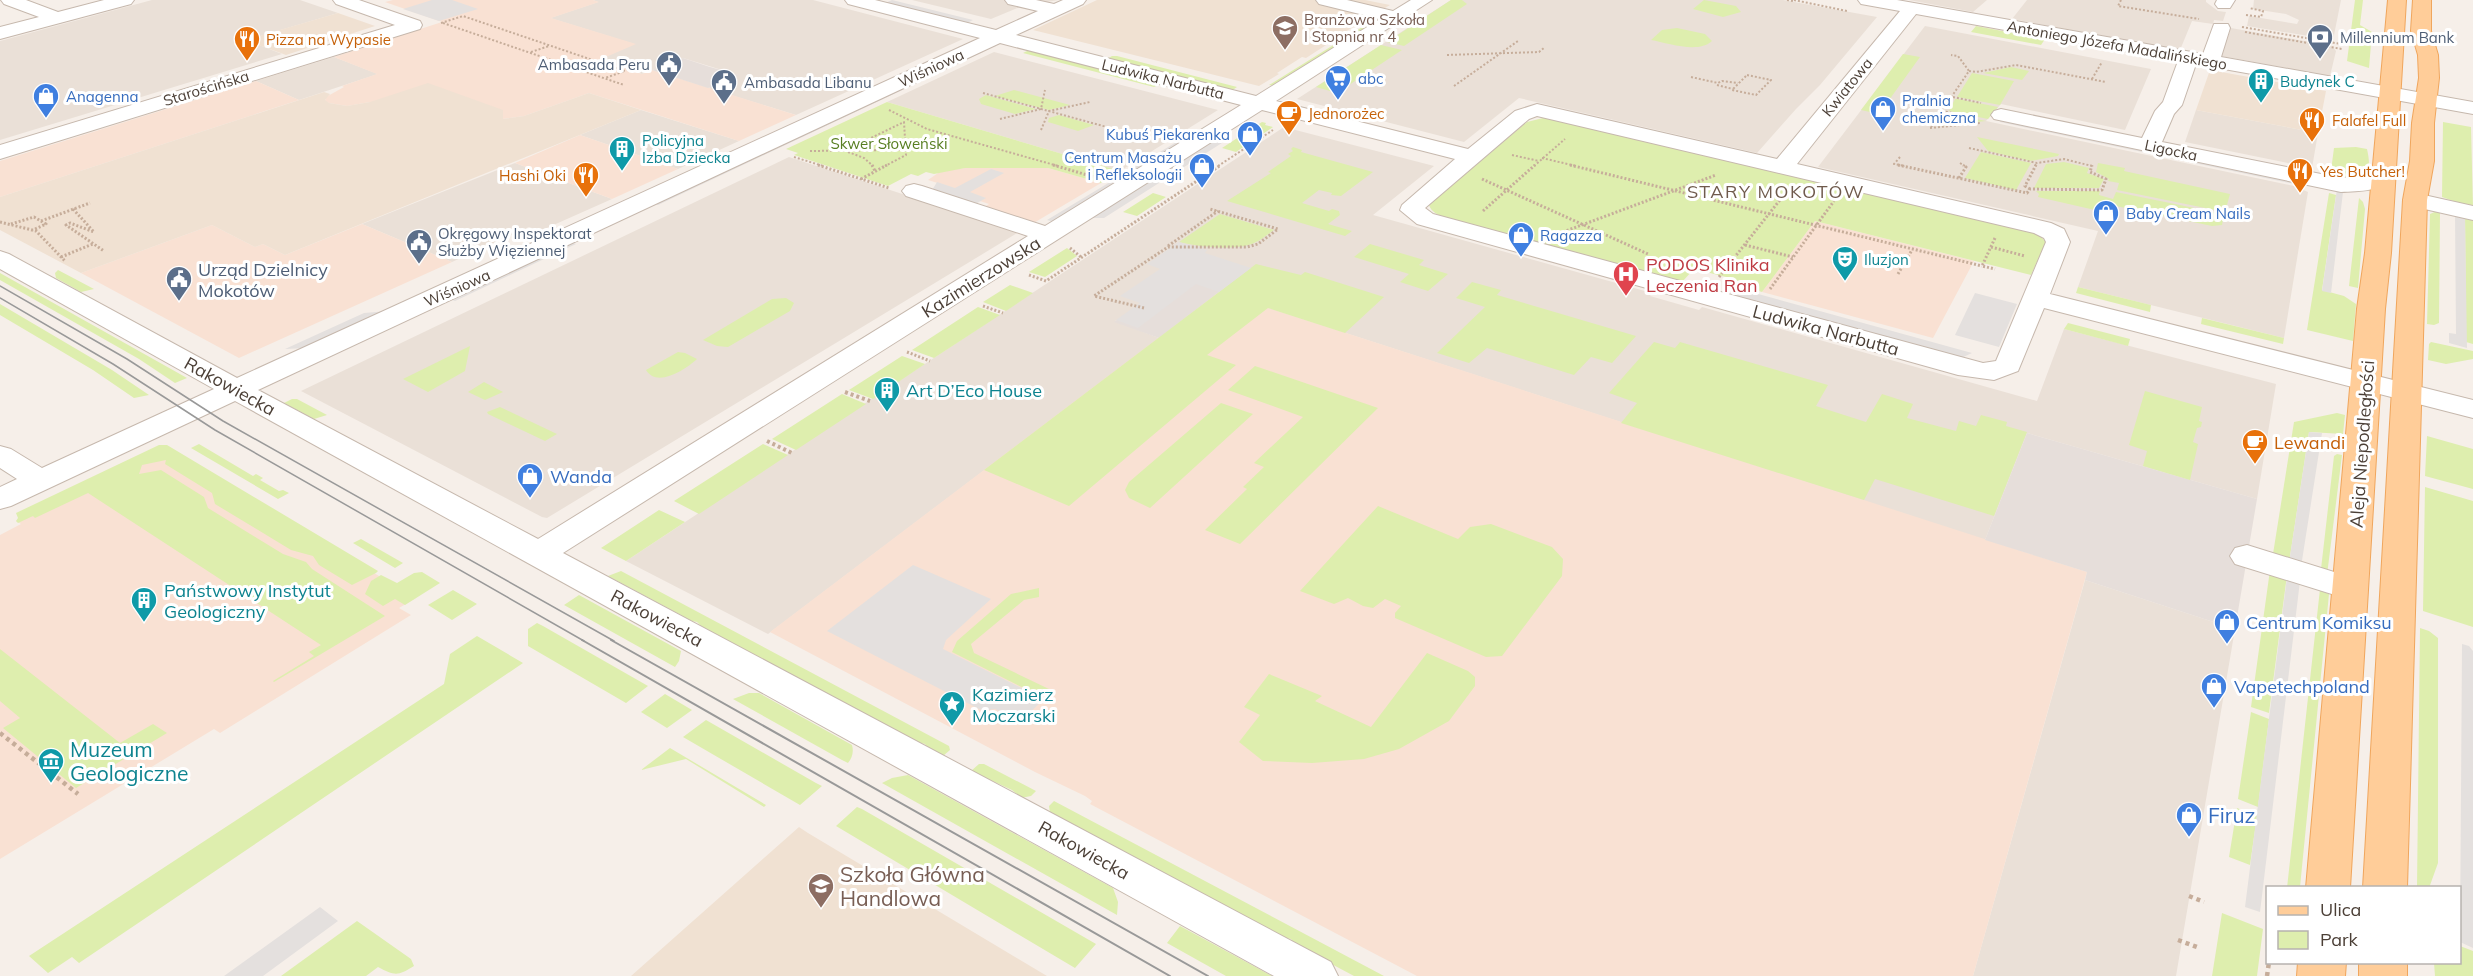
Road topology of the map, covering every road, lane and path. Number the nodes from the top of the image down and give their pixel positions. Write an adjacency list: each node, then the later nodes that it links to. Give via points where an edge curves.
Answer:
1 (10, 0): 24 (street)
2 (125, 0): 24 (street)
3 (342, 0): 72 (street, Starościńska, via 413,25)
4 (854, 0): 28 (street, Ludwika Narbutta)
5 (1077, 0): 20 (street, Wiśniowa)
6 (1325, 0): 23 (street)
7 (1423, 0): 23 (street, Kazimierzowska)
8 (1787, 0): 15 (path)
9 (1867, 0): 18 (street, Antoniego Józefa Madalińskiego)
10 (2121, 0): 26 (path, via 2118,6)
11 (2250, 0): 22 (path, via 2247,8 2263,11 2261,17)
12 (2397, 0): 51 (main road, Aleja Niepodległości)
13 (2422, 0): 52 (main road, via 2421,31 2429,78)
14 (1020, 1): 20 (street)
15 (1794, 1): 19 (path)
16 (1841, 1): 19 (path)
17 (2000, 7): 25 (street)
18 (1912, 8): 25 (street, Antoniego Józefa Madalińskiego); 82 (street, Kwiatowa)
19 (1833, 9): 21 (path)
20 (1056, 10): 28 (street, Wiśniowa)
21 (1852, 12)
22 (2246, 15)
23 (1395, 17): 54 (street, Kazimierzowska)
24 (57, 18): 27 (street)
25 (1985, 22): 38 (street, Antoniego Józefa Madalińskiego)
26 (2219, 24): 30 (path); 33 (path); 39 (street)
27 (0, 33)
28 (997, 37): 54 (street, Ludwika Narbutta); 140 (street, Wiśniowa)
29 (1518, 41): 35 (path)
30 (2341, 44)
31 (550, 45): 34 (path); 34 (path, via 463,16 440,23); 42 (path, via 625,71)
32 (1545, 47): 35 (path, via 1539,52)
33 (2342, 49)
34 (529, 52): 42 (path)
35 (1503, 53): 36 (path); 47 (path)
36 (1447, 55)
37 (1951, 55): 40 (path, via 1958,56)
38 (2189, 57): 39 (street, Antoniego Józefa Madalińskiego); 67 (street, via 2172,105 2165,111)
39 (2210, 61): 51 (street, Antoniego Józefa Madalińskiego)
40 (1969, 71): 43 (path, via 2016,65); 63 (path)
41 (1691, 77): 44 (path)
42 (605, 78): 46 (path)
43 (2106, 82)
44 (1718, 83): 45 (path); 48 (path)
45 (1739, 83): 48 (path); 48 (path, via 1747,75 1771,80 1756,95)
46 (624, 85)
47 (1454, 86)
48 (1733, 89)
49 (1045, 90): 57 (path)
50 (983, 93): 57 (path)
51 (2391, 93): 52 (street, Antoniego Józefa Madalińskiego); 81 (main road, Aleja Niepodległości)
52 (2426, 100): 56 (street, Antoniego Józefa Madalińskiego); 95 (main road)
53 (1090, 102): 58 (path)
54 (1259, 103): 78 (street, Ludwika Narbutta); 111 (street, Kazimierzowska)
55 (884, 107): 61 (path)
56 (2473, 108)
57 (1041, 109): 58 (path); 60 (path)
58 (1049, 111): 64 (path); 65 (path)
59 (2001, 115): 67 (street, Ligocka)
60 (1000, 119)
61 (904, 122): 69 (path); 70 (path); 85 (path)
62 (1281, 124): 92 (path)
63 (1930, 128)
64 (1114, 129)
65 (1041, 130)
66 (1569, 135): 75 (path)
67 (2150, 145): 86 (street, Ligocka)
68 (1969, 148): 76 (path)
69 (845, 150): 70 (path); 71 (path); 79 (path, via 865,159)
70 (905, 150): 79 (path, via 906,155)
71 (810, 151)
72 (0, 152)
73 (1505, 153): 75 (path)
74 (1900, 157): 83 (path, via 1894,164)
75 (1541, 160): 88 (path); 90 (path)
76 (2037, 163): 87 (path, via 2025,186); 87 (path, via 2064,159 2092,165 2090,172 2106,179 2102,190)
77 (1960, 164): 83 (path, via 1966,167)
78 (1475, 167): 82 (street, Ludwika Narbutta, via 1525,112 1538,110); 88 (path); 133 (street, Ludwika Narbutta, via 1414,205 1412,210 1425,219 1968,369 2005,369)
79 (875, 171): 84 (path)
80 (1724, 172): 90 (path)
81 (2384, 175): 86 (street, Ligocka, via 2369,183); 97 (main road, Aleja Niepodległości)
82 (1786, 177): 102 (path); 133 (street, Ludwika Narbutta, via 2049,230 2058,242)
83 (1959, 178): 87 (path, via 2027,193)
84 (860, 179)
85 (1100, 179)
86 (2341, 185): 97 (street, Ligocka, via 2368,197)
87 (2030, 189)
88 (1506, 190): 103 (path); 107 (path)
89 (914, 191): 111 (street)
90 (1674, 191): 102 (path); 107 (path)
91 (1161, 195): 92 (path)
92 (1171, 198): 94 (path); 129 (path, via 1046,281)
93 (1836, 198): 108 (path)
94 (1177, 199)
95 (2415, 200): 101 (street); 142 (main road)
96 (90, 203): 98 (path)
97 (2380, 208): 139 (main road, Aleja Niepodległości)
98 (73, 209): 104 (path); 113 (path, via 94,232 66,225)
99 (1210, 209): 100 (path)
100 (1218, 211): 115 (path); 115 (path, via 1278,229 1247,247)
101 (2473, 213)
102 (1769, 214): 108 (path); 114 (path)
103 (1476, 217)
104 (41, 221): 106 (path, via 34,217); 109 (path, via 46,224)
105 (0, 222): 106 (path)
106 (10, 225): 109 (path)
107 (1583, 225): 112 (path); 119 (path)
108 (1816, 226): 117 (path); 121 (path)
109 (33, 230): 120 (path)
110 (1999, 230): 116 (path)
111 (1048, 235): 150 (street, Kazimierzowska)
112 (1555, 235)
113 (94, 244): 118 (path); 120 (path)
114 (1745, 245): 121 (path); 131 (path)
115 (1168, 247): 135 (path, via 1094,296)
116 (1991, 247): 122 (path); 126 (path)
117 (1912, 250): 126 (path); 130 (path)
118 (104, 251)
119 (1654, 256)
120 (61, 257): 124 (path)
121 (1793, 257): 125 (path)
122 (2036, 258)
123 (0, 259): 140 (street, Rakowiecka)
124 (65, 261)
125 (1787, 266): 127 (path); 132 (path)
126 (1982, 266): 128 (path)
127 (1792, 267)
128 (1995, 269)
129 (1023, 273)
130 (1898, 274)
131 (1716, 281)
132 (1766, 295)
133 (2035, 298): 139 (street)
134 (977, 303): 136 (path)
135 (1144, 308)
136 (1003, 313)
137 (904, 351): 138 (path)
138 (930, 361)
139 (2367, 382): 142 (street); 152 (main road, Aleja Niepodległości)
140 (237, 390): 148 (street, Wiśniowa); 150 (street, Rakowiecka)
141 (842, 390): 143 (path)
142 (2406, 392): 144 (street); 156 (main road)
143 (870, 401)
144 (2473, 409)
145 (764, 440): 146 (path)
146 (792, 453)
147 (0, 455): 148 (street)
148 (40, 480): 149 (street, Wiśniowa)
149 (0, 499)
150 (538, 554): 161 (street, Rakowiecka)
151 (2247, 556): 152 (street)
152 (2351, 589): 155 (main road, Aleja Niepodległości)
153 (0, 734): 154 (path)
154 (78, 794)
155 (2328, 886)
156 (2385, 886)
157 (2189, 896): 158 (path)
158 (2204, 902)
159 (2178, 940): 160 (path)
160 (2197, 947)
161 (1315, 976)

